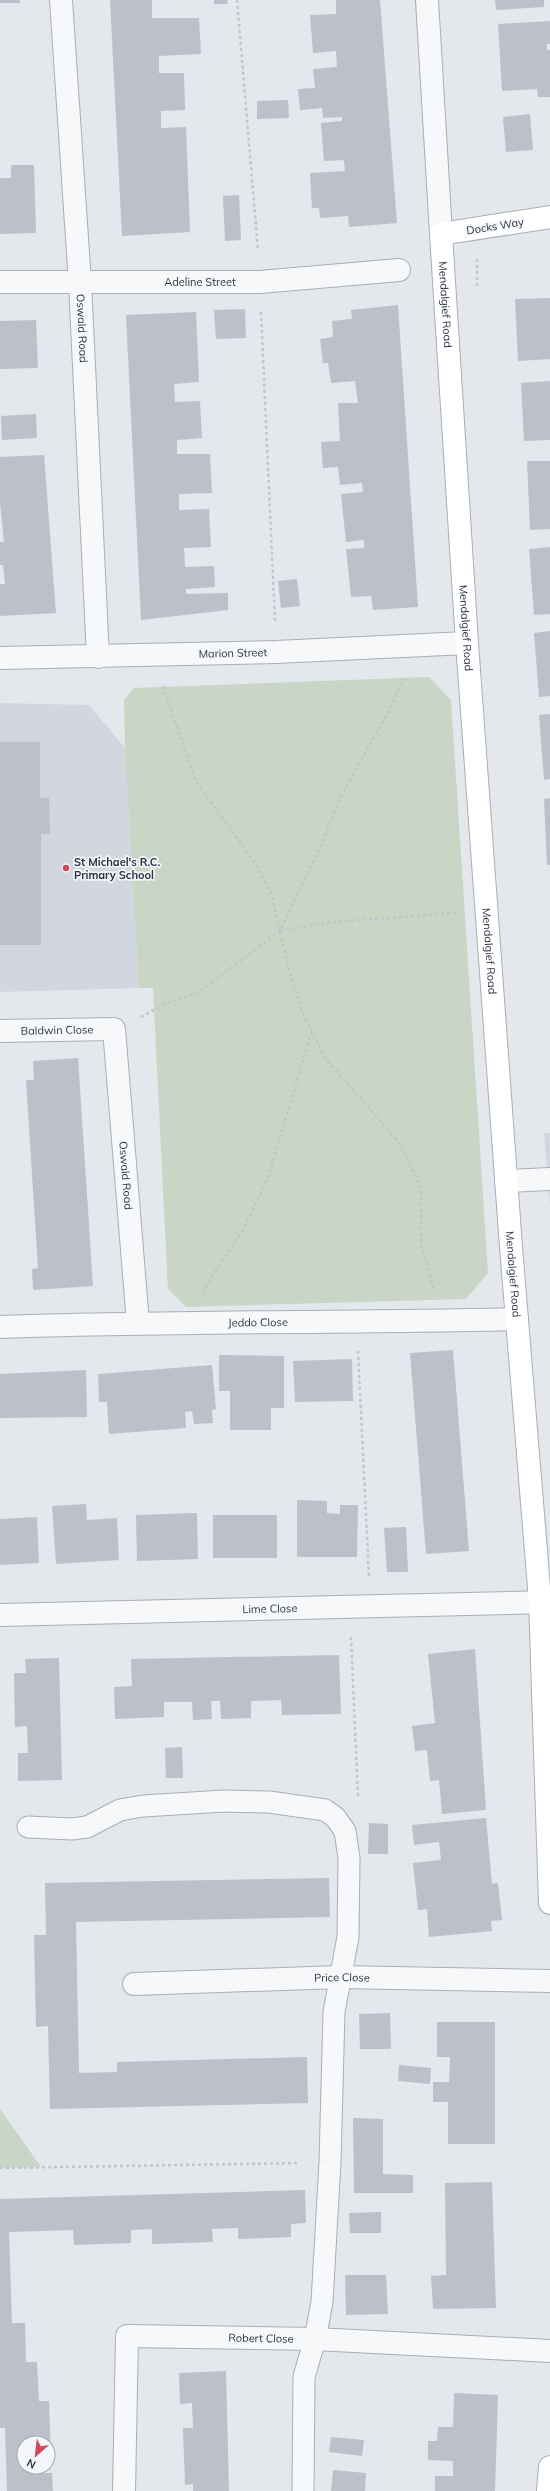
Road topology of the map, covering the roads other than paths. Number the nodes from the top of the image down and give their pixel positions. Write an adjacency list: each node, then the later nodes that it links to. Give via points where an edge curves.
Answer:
1 (61, 0): 7 (street, Oswald Road)
2 (427, 0): 4 (street, Mendalgief Road)
3 (550, 217): 4 (street, Docks Way)
4 (441, 234): 8 (street, Mendalgief Road)
5 (399, 270): 7 (street, Adeline Street, via 260,282)
6 (0, 282): 7 (street, Adeline Street)
7 (80, 283): 9 (street, Oswald Road)
8 (467, 643): 9 (street, Marion Street); 14 (street, Mendalgief Road)
9 (98, 657): 10 (street, Marion Street)
10 (0, 658)
11 (114, 1029): 12 (street, Baldwin Close); 16 (street, Oswald Road)
12 (0, 1031)
13 (550, 1179): 14 (street)
14 (506, 1181): 15 (street, Mendalgief Road)
15 (517, 1320): 16 (street, Jeddo Close); 18 (street, Mendalgief Road)
16 (138, 1323): 17 (street, Jeddo Close)
17 (0, 1326)
18 (545, 1601): 19 (street, Lime Close); 21 (street, Mendalgief Road)
19 (0, 1614)
20 (28, 1827): 22 (lane, via 72,1829 86,1827 120,1810 143,1806 224,1801 269,1802 325,1810 335,1817 345,1831 349,1858 348,1937)
21 (550, 1903)
22 (340, 1977): 23 (street, Price Close); 24 (street, Price Close); 25 (lane, via 334,2012 330,2162 322,2302)
23 (550, 1981)
24 (134, 1984)
25 (315, 2339): 26 (street, Robert Close); 28 (street, Robert Close, via 127,2336); 29 (lane, via 304,2377)
26 (550, 2351)
27 (550, 2468): 30 (street)
28 (124, 2491)
29 (303, 2491)
30 (548, 2491)

